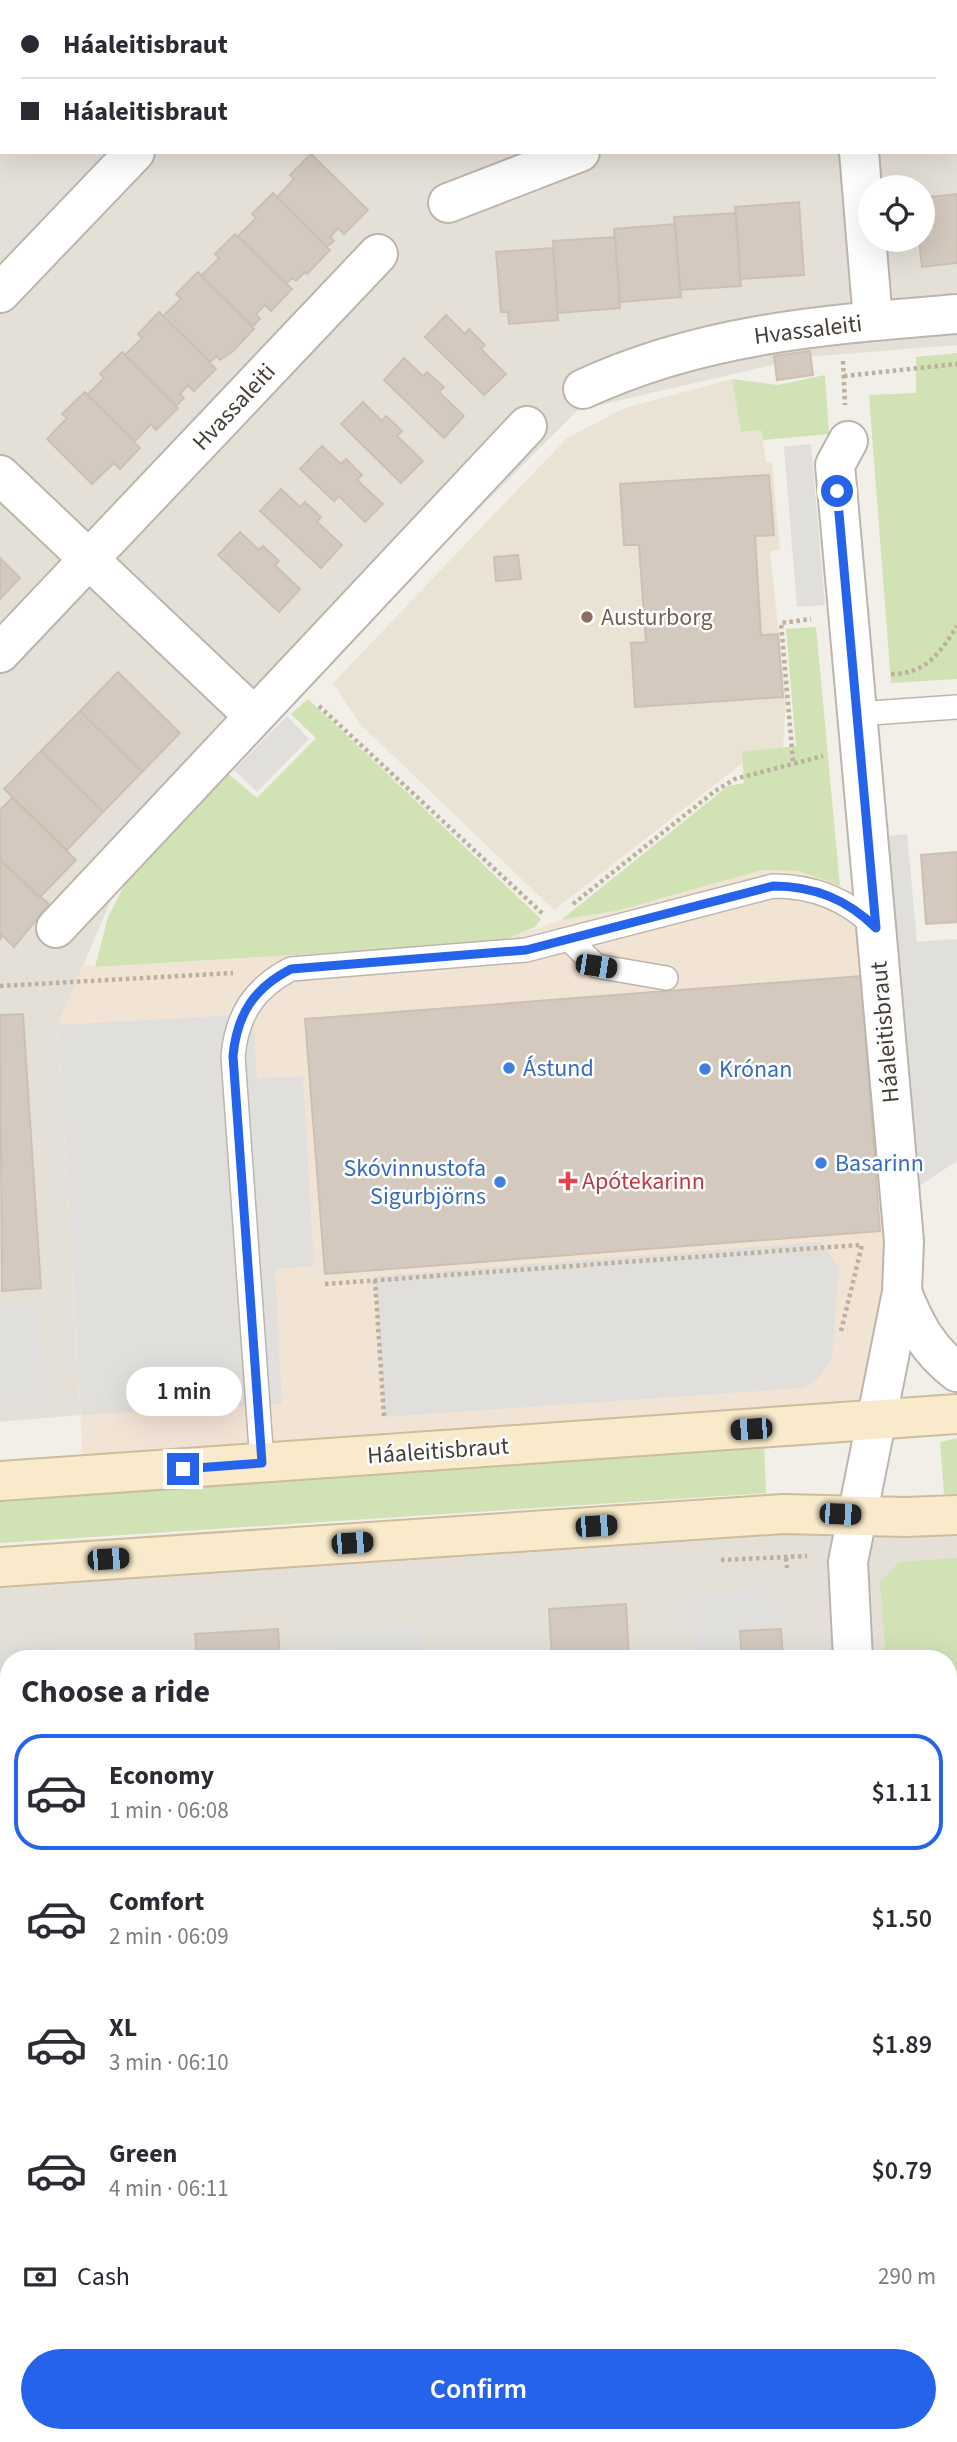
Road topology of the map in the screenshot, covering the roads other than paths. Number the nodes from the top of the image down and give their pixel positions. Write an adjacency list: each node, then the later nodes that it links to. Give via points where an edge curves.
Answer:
1 (133, 154): 6 (street)
2 (575, 154): 4 (street)
3 (859, 154): 8 (street, Hvassaleiti)
4 (448, 203)
5 (378, 254): 13 (street, Hvassaleiti)
6 (0, 293)
7 (957, 314): 8 (street, Hvassaleiti)
8 (857, 323): 9 (street, Hvassaleiti, via 686,349)
9 (583, 389)
10 (527, 426): 17 (street)
11 (848, 441): 16 (street, Háaleitisbraut, via 835,465)
12 (0, 475): 13 (street)
13 (89, 561): 14 (street, Hvassaleiti); 17 (street)
14 (0, 653)
15 (957, 707): 16 (lane)
16 (856, 714): 19 (street, Háaleitisbraut)
17 (254, 716): 18 (street)
18 (56, 928)
19 (876, 928): 20 (lane, via 835,897 773,886); 22 (street, Háaleitisbraut, via 904,1241)
20 (569, 939): 21 (lane, via 596,966); 26 (lane, via 526,950 291,969 260,989 248,1004 233,1056)
21 (666, 978)
22 (902, 1292): 23 (street, Háaleitisbraut, via 924,1339); 25 (street, Háaleitisbraut)
23 (957, 1372)
24 (957, 1415): 25 (main road, Háaleitisbraut)
25 (876, 1420): 26 (main road, Háaleitisbraut); 28 (street, Háaleitisbraut)
26 (262, 1463): 27 (main road, Háaleitisbraut)
27 (0, 1482)
28 (858, 1514): 29 (main road); 30 (main road, via 762,1515); 31 (street, Háaleitisbraut, via 848,1562)
29 (957, 1515)
30 (0, 1567)
31 (853, 1650)

